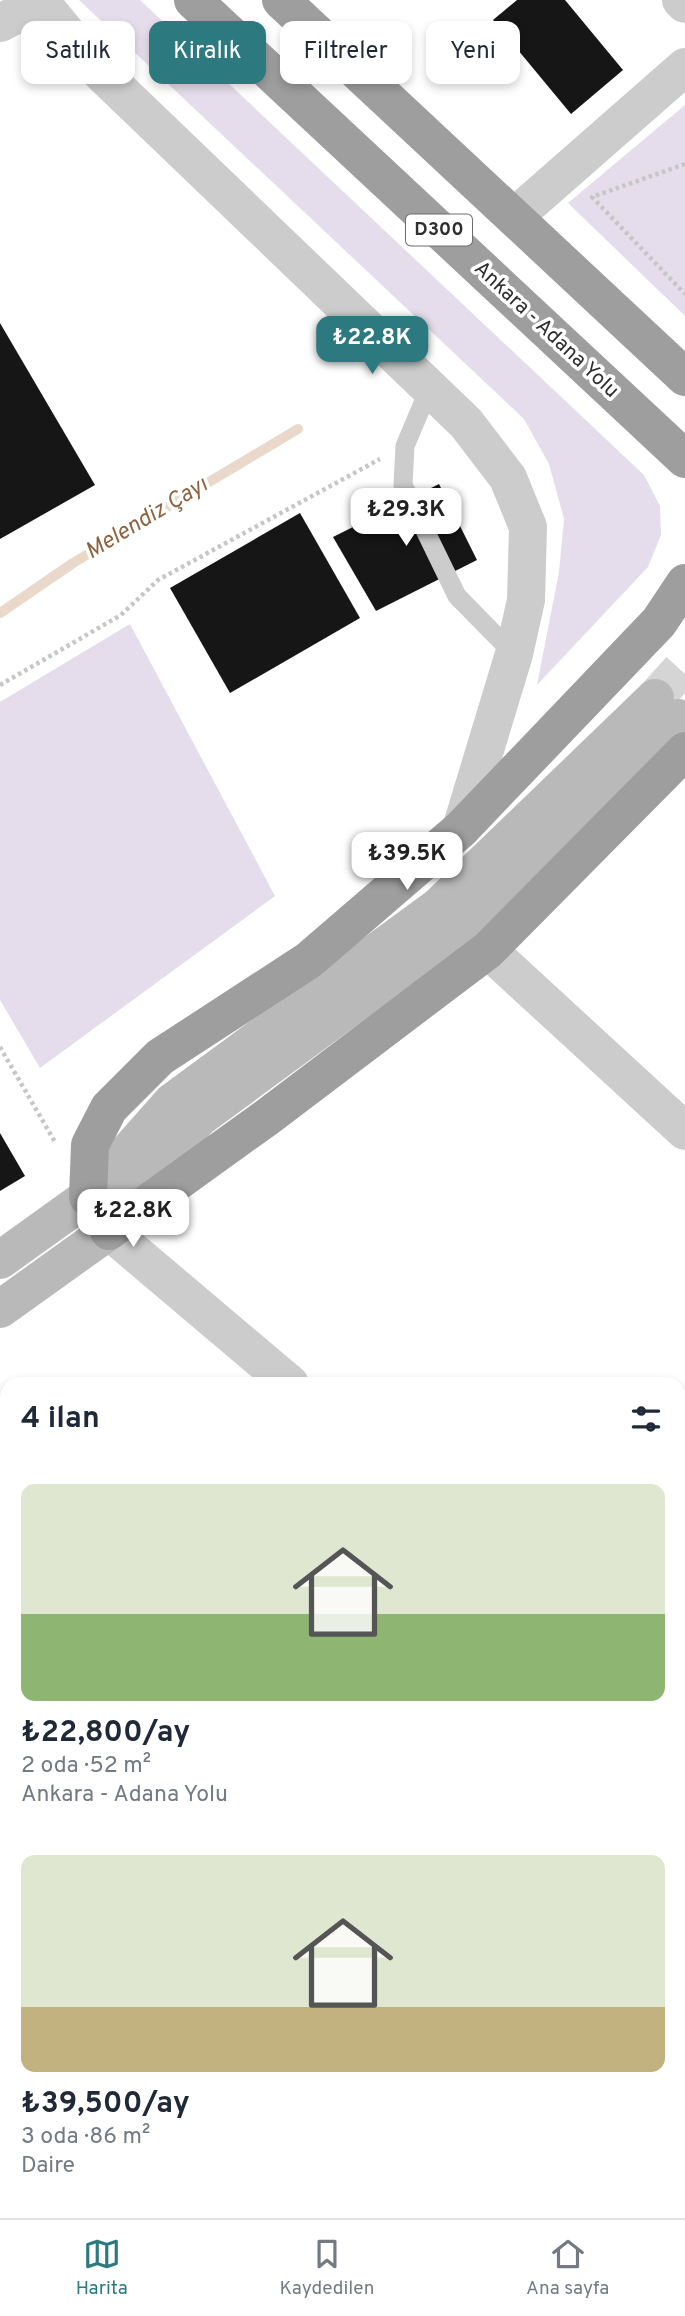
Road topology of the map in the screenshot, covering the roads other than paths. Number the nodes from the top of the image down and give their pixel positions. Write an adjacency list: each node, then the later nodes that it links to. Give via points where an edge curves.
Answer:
1 (193, 0): 9 (highway, Ankara - Adana Yolu / D300)
2 (282, 0): 6 (highway, D300)
3 (40, 1): 4 (street); 8 (street, via 93,65)
4 (0, 23)
5 (685, 67): 6 (street)
6 (514, 216): 7 (highway, D300)
7 (685, 377)
8 (429, 388): 12 (street, via 466,423 508,478 528,527 526,600); 12 (lane, via 405,446 402,485 457,596)
9 (685, 459)
10 (685, 583): 11 (highway)
11 (670, 622): 14 (highway)
12 (514, 654): 14 (street)
13 (673, 722): 15 (highway); 17 (main road, via 439,906 173,1102); 18 (main road, via 464,923 199,1118 138,1186)
14 (461, 829): 17 (highway, via 309,960 160,1057 108,1108 90,1145)
15 (488, 950): 16 (street); 18 (highway)
16 (685, 1131)
17 (88, 1197): 19 (main road)
18 (110, 1231): 20 (main road); 21 (street)
19 (0, 1260)
20 (0, 1309)
21 (282, 1377)

